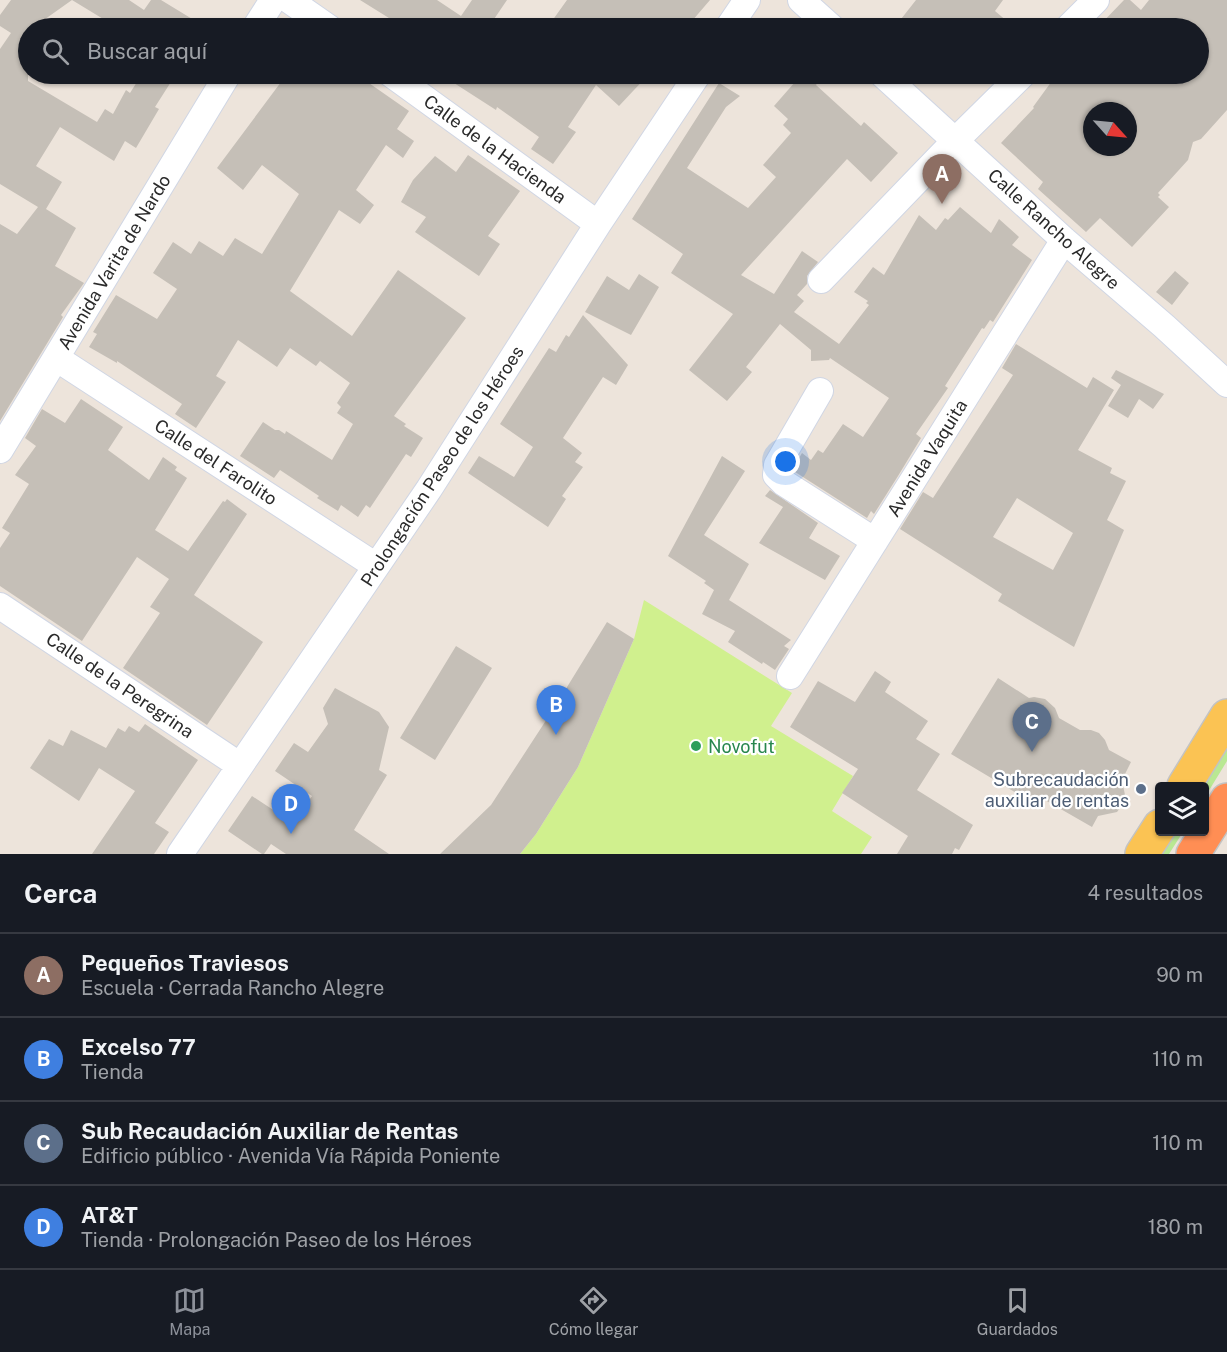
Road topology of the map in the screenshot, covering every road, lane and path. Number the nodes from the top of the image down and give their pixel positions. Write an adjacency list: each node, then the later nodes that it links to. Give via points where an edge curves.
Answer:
1 (273, 0): 6 (street)
2 (289, 0): 7 (street)
3 (747, 0): 8 (street)
4 (801, 0): 9 (street)
5 (1096, 0): 10 (street)
6 (261, 18)
7 (315, 18)
8 (735, 18)
9 (821, 18)
10 (1078, 18)
11 (222, 84): 20 (street, Avenida Varita de Nardo)
12 (405, 84): 17 (street, Calle de la Hacienda)
13 (691, 84): 17 (street, Prolongación Paseo de los Héroes)
14 (893, 84): 16 (street, Calle Rancho Alegre)
15 (1013, 84): 16 (street)
16 (956, 140): 18 (street, Calle Rancho Alegre); 19 (street)
17 (598, 224): 25 (street, Prolongación Paseo de los Héroes)
18 (1064, 240): 21 (street, Calle Rancho Alegre); 24 (street, Avenida Vaquita)
19 (821, 280)
20 (56, 358): 23 (street, Avenida Varita de Nardo); 25 (street, Calle del Farolito)
21 (1227, 384)
22 (820, 391): 24 (street, via 777,465 776,475)
23 (0, 450)
24 (875, 541): 27 (street, Avenida Vaquita)
25 (376, 566): 29 (street, Prolongación Paseo de los Héroes)
26 (0, 606): 29 (street, Calle de la Peregrina)
27 (790, 676)
28 (1227, 716): 30 (main road)
29 (239, 765): 33 (street, Prolongación Paseo de los Héroes)
30 (1186, 782)
31 (1227, 800): 35 (highway)
32 (1155, 834): 34 (main road)
33 (180, 854)
34 (1142, 854)
35 (1193, 854)

